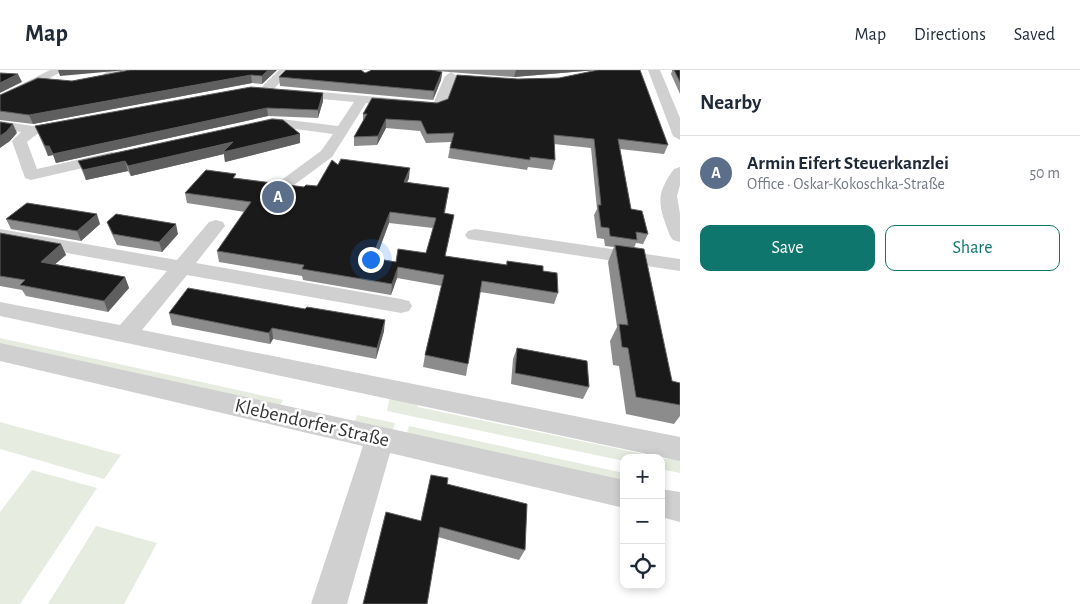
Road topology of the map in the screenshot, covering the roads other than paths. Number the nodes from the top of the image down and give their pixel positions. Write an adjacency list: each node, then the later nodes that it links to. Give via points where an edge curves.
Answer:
1 (59, 70): 8 (street)
2 (117, 70): 7 (street)
3 (286, 70): 12 (street, via 259,90)
4 (654, 70): 18 (street)
5 (130, 74): 7 (street)
6 (450, 76): 12 (street, via 440,104 435,106)
7 (104, 78): 9 (street)
8 (40, 80): 10 (street); 11 (street)
9 (91, 80)
10 (66, 82)
11 (0, 100)
12 (362, 100): 17 (street)
13 (81, 121): 16 (street)
14 (0, 124): 16 (street)
15 (245, 128): 17 (street, via 273,122)
16 (33, 130): 19 (street, via 19,141 31,175)
17 (342, 131): 21 (street, via 327,154)
18 (680, 136)
19 (122, 155)
20 (680, 172): 25 (street, via 670,184 667,197)
21 (284, 184)
22 (216, 226): 27 (street)
23 (0, 235): 27 (street)
24 (475, 235): 26 (street)
25 (680, 236)
26 (680, 265)
27 (181, 268): 28 (street); 30 (street)
28 (402, 306)
29 (0, 309): 30 (street)
30 (126, 335): 33 (street)
31 (0, 352): 32 (street, Klebendorfer Straße)
32 (380, 438): 34 (street, Klebendorfer Straße); 37 (street)
33 (680, 449)
34 (620, 493)
35 (665, 504): 36 (street)
36 (680, 507)
37 (329, 604)

